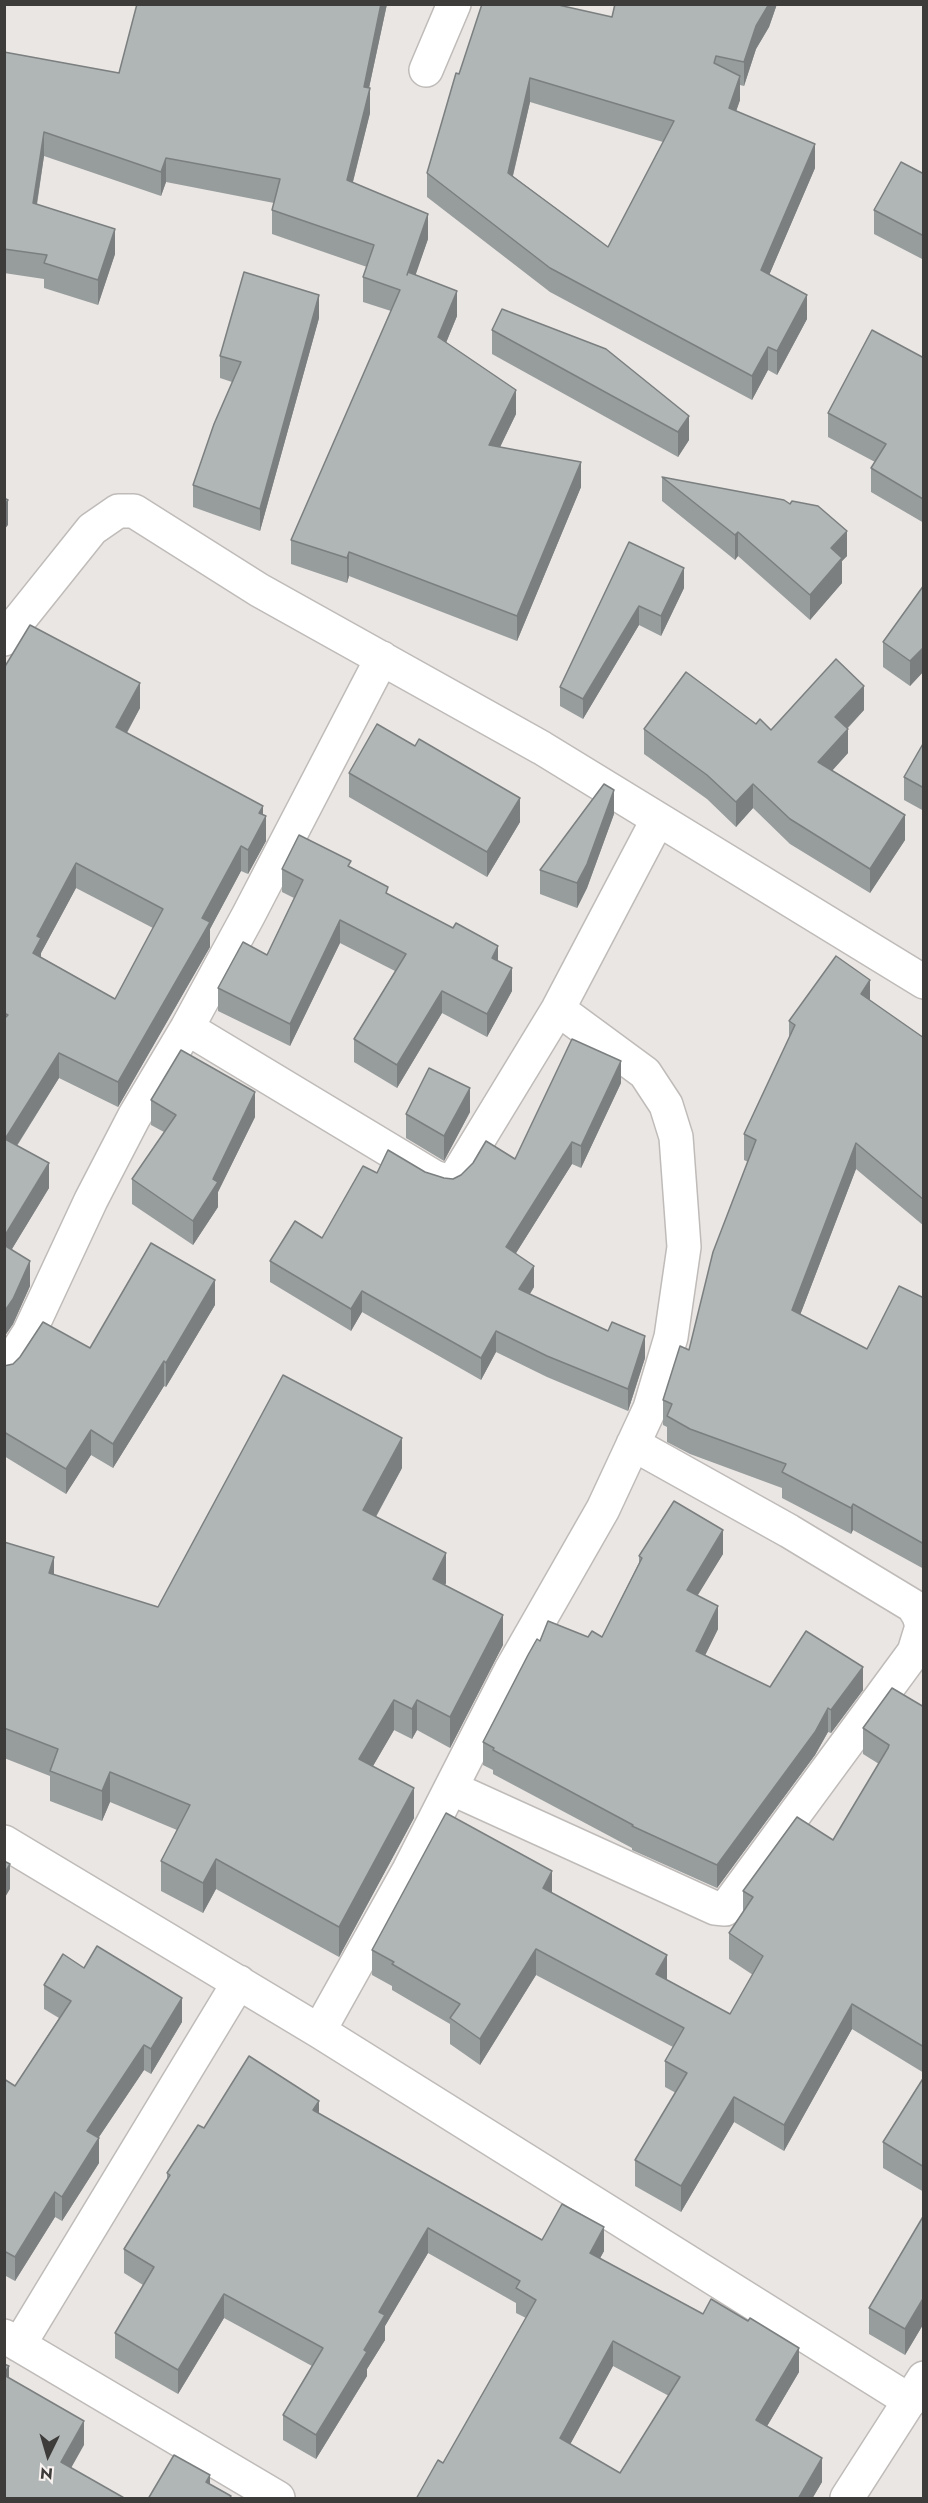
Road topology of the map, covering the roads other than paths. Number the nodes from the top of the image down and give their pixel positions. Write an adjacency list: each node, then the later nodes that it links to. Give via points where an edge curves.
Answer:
1 (454, 4): 2 (street)
2 (426, 70)
3 (4, 639): 4 (street, via 92,528 118,511 134,512 259,590)
4 (382, 658): 5 (street); 8 (street)
5 (658, 819): 6 (street); 7 (street)
6 (924, 982)
7 (558, 1009): 8 (street, via 457,1175 448,1182); 10 (street, via 645,1073 666,1105 676,1137 684,1247 671,1337 650,1408)
8 (187, 1028): 9 (street, via 134,1117 29,1333)
9 (4, 1372)
10 (633, 1444): 11 (street, via 603,1509 511,1670); 11 (street, via 789,1531 912,1606 922,1626 915,1652 725,1909)
11 (451, 1788): 14 (street)
12 (4, 1842): 13 (street)
13 (239, 1982): 14 (street); 15 (street)
14 (319, 2031): 16 (street)
15 (12, 2340): 17 (street)
16 (917, 2390): 18 (street)
17 (278, 2499)
18 (847, 2499)

